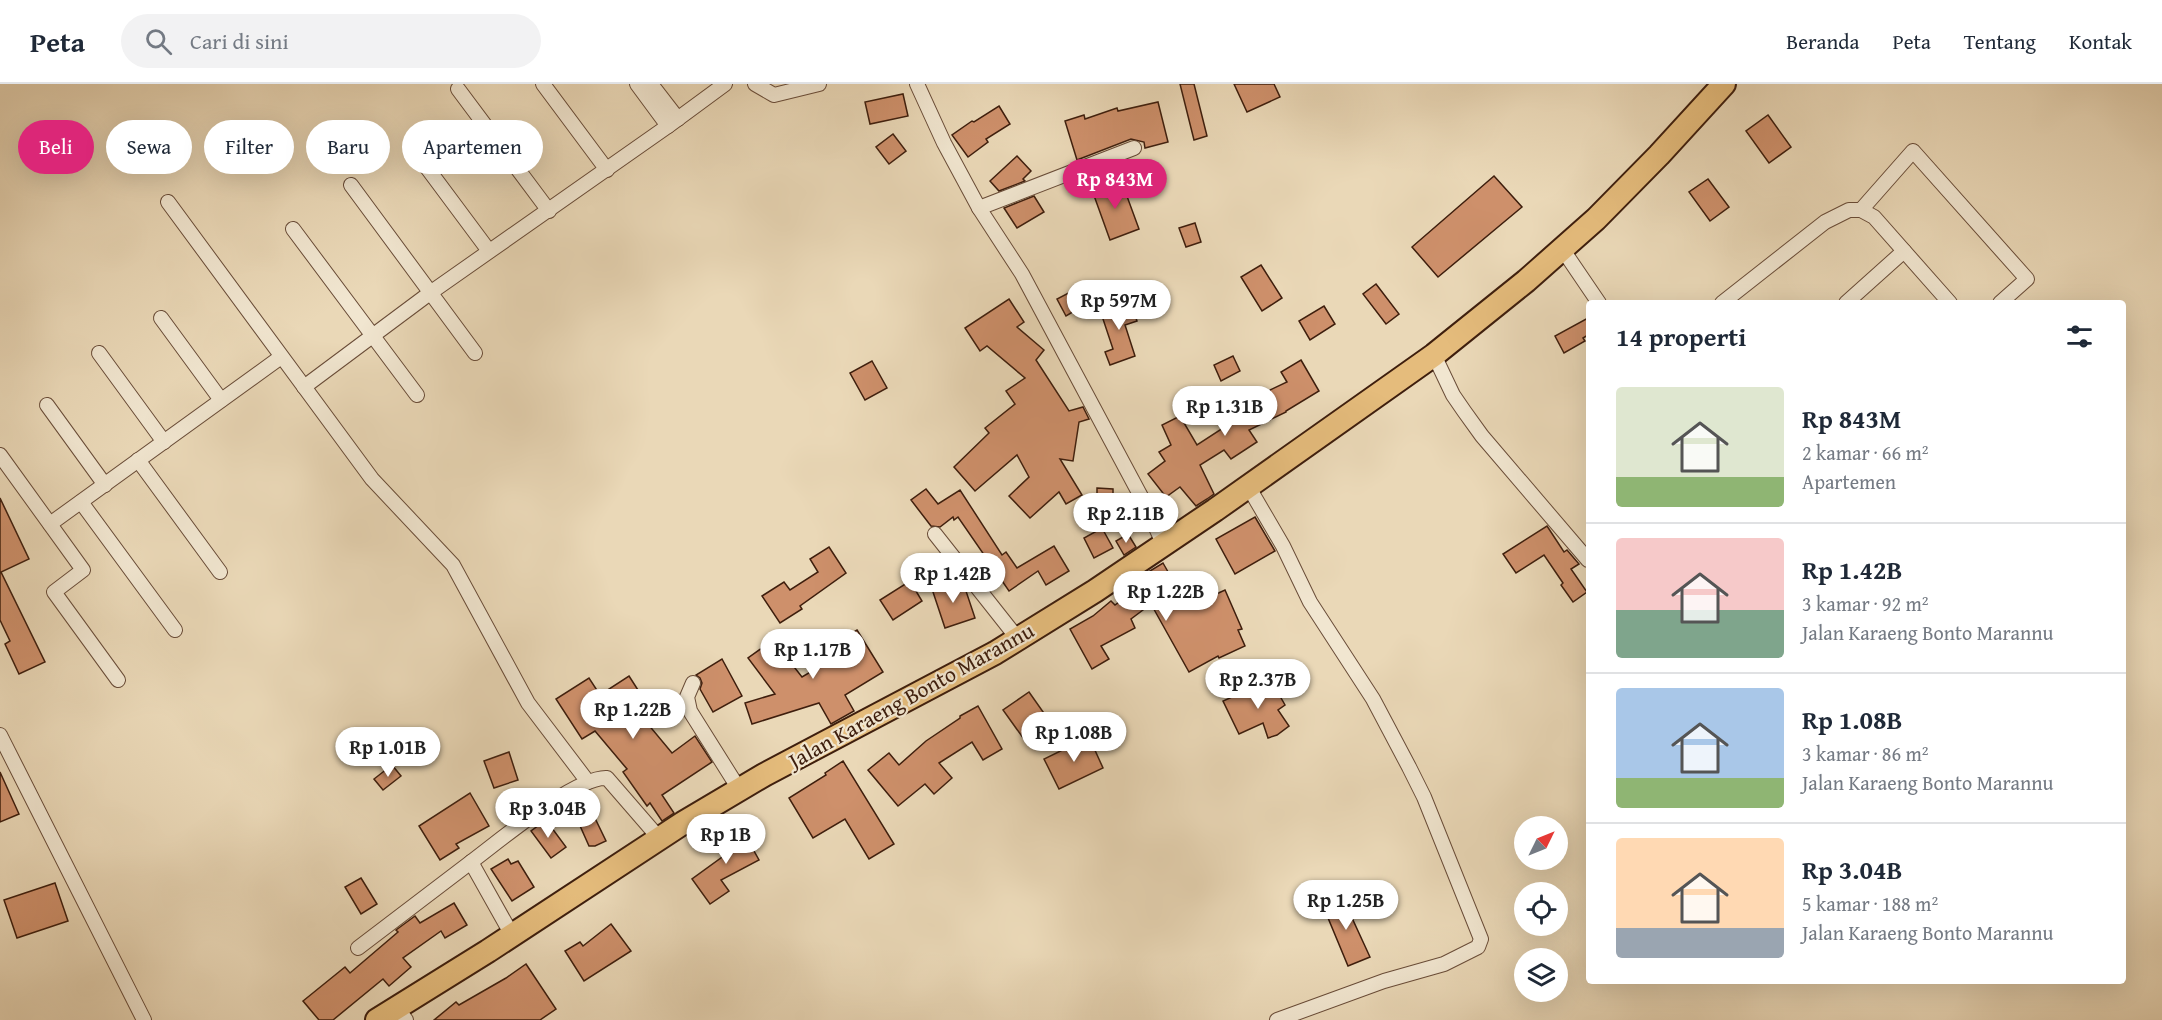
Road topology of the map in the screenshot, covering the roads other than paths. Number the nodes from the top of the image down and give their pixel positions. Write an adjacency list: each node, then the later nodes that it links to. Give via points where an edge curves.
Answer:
1 (543, 84): 12 (street)
2 (637, 84): 10 (street)
3 (651, 84): 10 (street)
4 (725, 84): 10 (street)
5 (755, 84): 6 (street, via 774,95)
6 (819, 84)
7 (917, 84): 16 (street)
8 (1724, 84): 20 (main road, Jalan Karaeng Bonto Marannu)
9 (458, 89): 18 (street)
10 (673, 123): 12 (street)
11 (1134, 148): 16 (street)
12 (607, 170): 18 (street)
13 (432, 174): 22 (street)
14 (351, 185): 23 (street)
15 (168, 202): 34 (street)
16 (979, 208): 47 (street, via 1022,274)
17 (1861, 210): 21 (street, via 1874,217); 25 (street, via 1849,210 1825,222); 28 (street, via 1913,151 2027,279)
18 (549, 211): 22 (street)
19 (293, 229): 30 (street)
20 (1563, 250): 24 (street); 33 (main road, Jalan Karaeng Bonto Marannu)
21 (1904, 250): 26 (street); 27 (street)
22 (489, 251): 23 (street)
23 (430, 293): 30 (street); 32 (street)
24 (1597, 300)
25 (1726, 300)
26 (1849, 300)
27 (1947, 300)
28 (2003, 300)
29 (161, 318): 37 (street)
30 (373, 336): 35 (street); 36 (street)
31 (99, 353): 39 (street)
32 (475, 353)
33 (1434, 355): 43 (main road, Jalan Karaeng Bonto Marannu); 48 (street, via 1482,436)
34 (282, 357): 35 (street); 37 (street)
35 (304, 387): 55 (street, via 372,479 453,566 528,703)
36 (417, 395)
37 (221, 400): 39 (street)
38 (47, 405): 42 (street)
39 (164, 442): 41 (street)
40 (0, 455): 45 (street)
41 (138, 460): 42 (street); 49 (street)
42 (105, 485): 44 (street)
43 (1248, 486): 47 (main road, Jalan Karaeng Bonto Marannu); 64 (street, via 1311,602 1372,699 1424,797 1481,939 1478,947 1444,964)
44 (81, 502): 45 (street); 50 (street)
45 (50, 524): 52 (street, via 83,570 54,592)
46 (935, 534): 51 (street)
47 (1163, 543): 51 (main road, Jalan Karaeng Bonto Marannu)
48 (1586, 558)
49 (220, 572)
50 (175, 630)
51 (1018, 639): 56 (main road, Jalan Karaeng Bonto Marannu)
52 (118, 680)
53 (693, 683): 56 (street, via 687,697 690,711)
54 (0, 735): 62 (street)
55 (588, 782): 57 (street, via 607,778); 58 (street, via 549,803)
56 (739, 789): 57 (main road, Jalan Karaeng Bonto Marannu)
57 (659, 838): 59 (main road, Jalan Karaeng Bonto Marannu)
58 (471, 862): 59 (street); 60 (street)
59 (512, 935): 61 (main road, Jalan Karaeng Bonto Marannu)
60 (358, 948)
61 (402, 1014): 63 (main road, Jalan Karaeng Bonto Marannu)
62 (144, 1020)
63 (377, 1020)
64 (1277, 1020)

